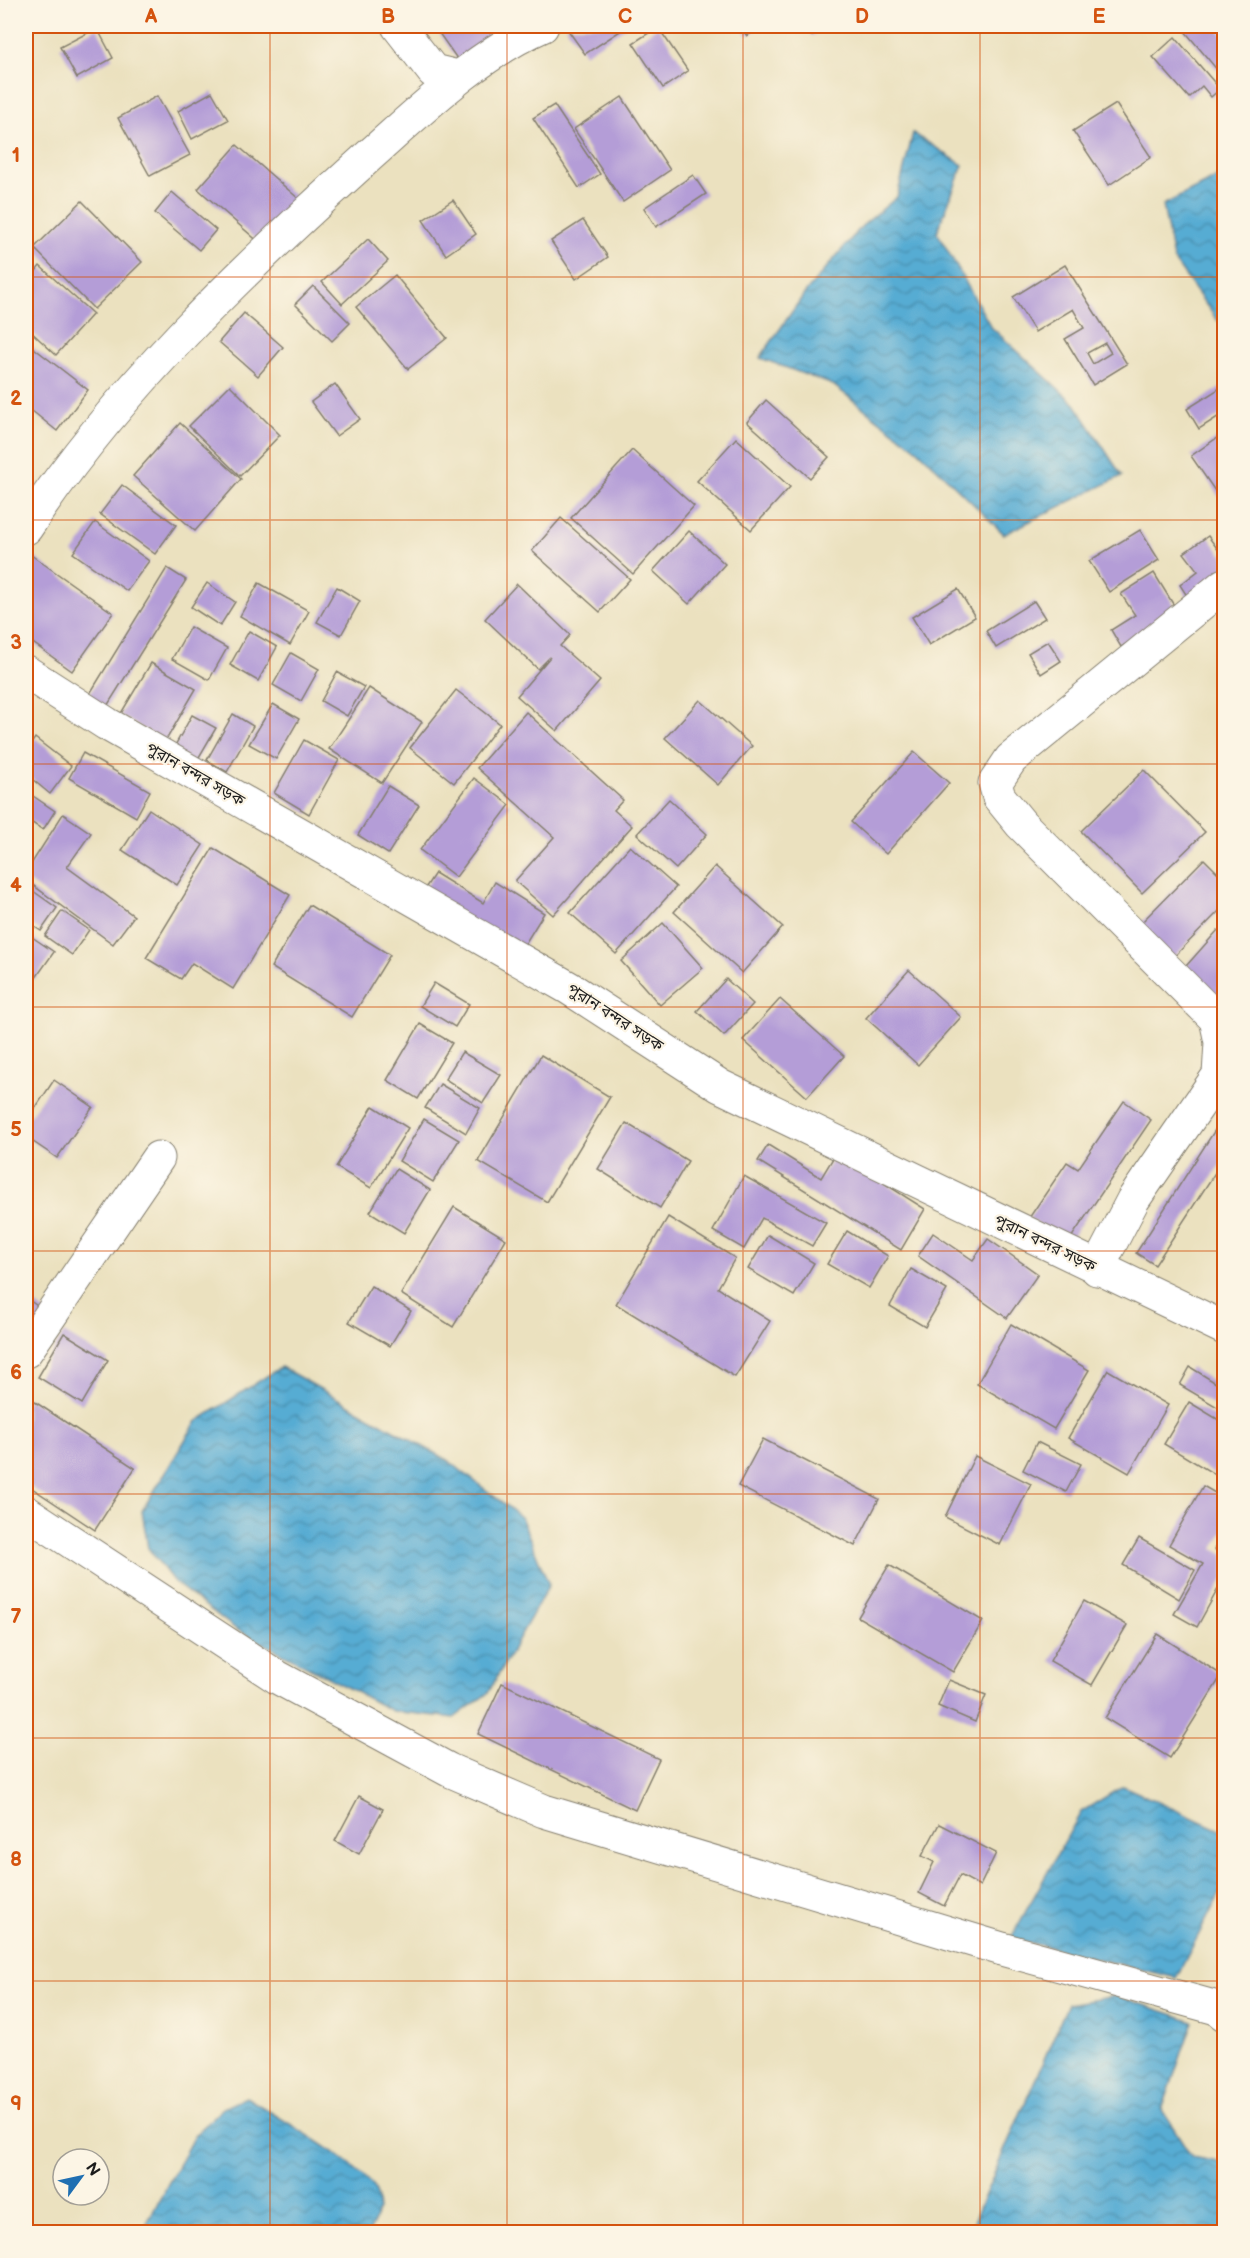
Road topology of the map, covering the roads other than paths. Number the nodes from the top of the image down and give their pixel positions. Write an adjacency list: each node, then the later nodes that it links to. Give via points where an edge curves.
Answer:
1 (398, 26): 3 (street, via 433,71)
2 (542, 26): 3 (street)
3 (459, 76): 4 (street, via 188,328 109,414)
4 (26, 528)
5 (1224, 585): 8 (street, via 1011,759 995,783 999,797 1021,824 1216,1019 1221,1042 1219,1076 1133,1200)
6 (26, 672): 8 (street, পুরান বন্দর সড়ক, via 168,759 569,988 720,1086)
7 (158, 1158): 10 (street)
8 (1097, 1269): 9 (street, পুরান বন্দর সড়ক)
9 (1224, 1328)
10 (26, 1352)
11 (26, 1512): 12 (street, via 277,1677 450,1770 544,1811 1002,1949 1217,2008)
12 (1224, 2014)

